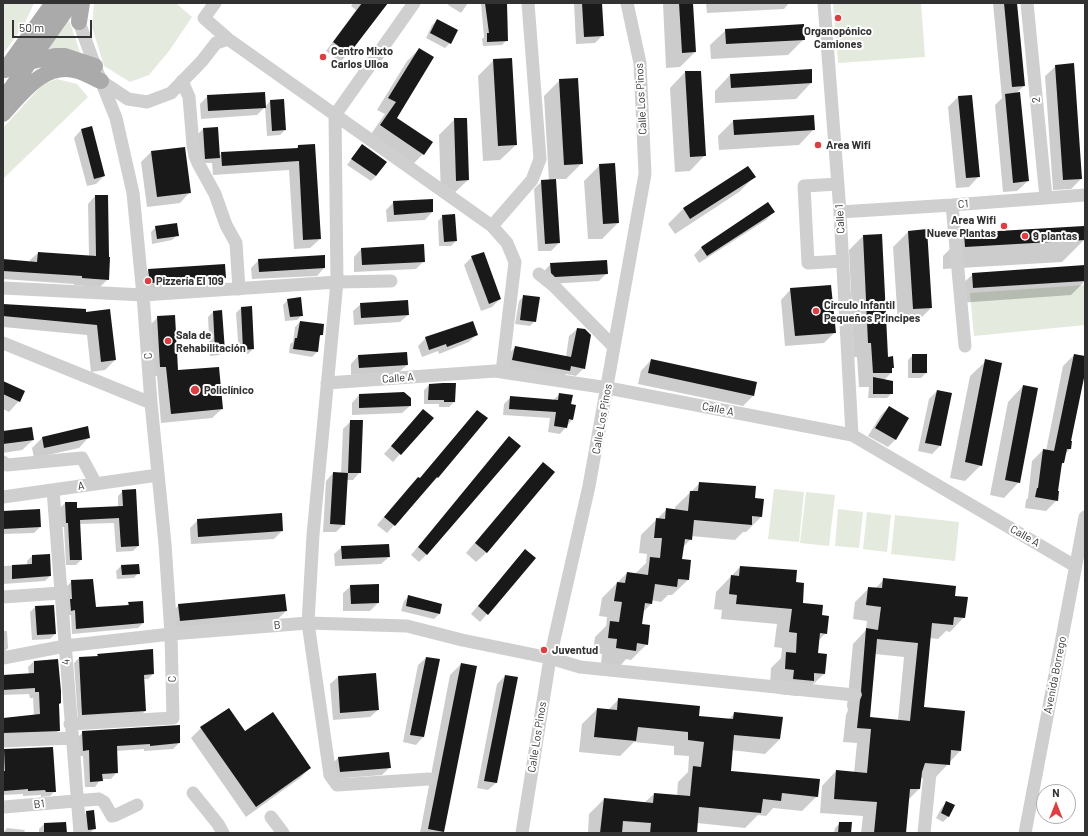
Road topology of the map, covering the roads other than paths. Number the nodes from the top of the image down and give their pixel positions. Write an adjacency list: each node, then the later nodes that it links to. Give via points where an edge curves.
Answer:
1 (72, 3): 10 (street, C); 12 (main road)
2 (82, 3): 10 (main road)
3 (215, 3): 11 (street, via 204,18)
4 (414, 3): 19 (street)
5 (528, 3): 25 (street, via 540,159 532,180)
6 (627, 3): 35 (street, Calle Los Pinos, via 640,63 645,174)
7 (824, 3): 20 (street, Calle 1)
8 (1027, 3): 22 (street, 2)
9 (49, 7): 14 (main road)
10 (79, 22): 13 (street, C)
11 (228, 39): 16 (street, via 216,43); 19 (street)
12 (30, 62): 13 (main road, via 65,56); 14 (main road); 17 (main road)
13 (95, 66): 15 (street, C)
14 (5, 70)
15 (101, 81): 16 (street, via 128,100 147,102 171,93); 18 (main road, via 77,70 64,68 51,71 35,80); 32 (street, C, via 116,118 133,193)
16 (182, 81): 31 (street, via 189,97 195,156 236,243)
17 (3, 100)
18 (3, 114)
19 (335, 115): 25 (street); 29 (street)
20 (838, 184): 24 (street, Calle 1); 26 (street, via 804,186 808,263)
21 (1085, 195): 22 (street, C1)
22 (1046, 198): 23 (street, C1)
23 (952, 205): 24 (street, C1); 34 (street)
24 (840, 212): 26 (street, Calle 1)
25 (492, 226): 36 (street, via 507,243 515,262)
26 (843, 261): 40 (street, Calle 1)
27 (539, 274): 35 (street)
28 (391, 281): 29 (street)
29 (337, 282): 31 (street); 37 (street)
30 (3, 288): 32 (street)
31 (239, 289): 32 (street)
32 (144, 295): 39 (street, C)
33 (3, 343): 39 (street)
34 (965, 346)
35 (614, 347): 38 (street, Calle Los Pinos)
36 (502, 372): 37 (street, Calle A); 38 (street, Calle A)
37 (327, 383): 50 (street)
38 (608, 388): 40 (street, Calle A); 54 (street, Calle Los Pinos, via 589,486)
39 (151, 403): 42 (street, C)
40 (852, 435): 47 (street, Calle A)
41 (3, 462): 43 (street, via 7,465 82,458)
42 (158, 475): 43 (street, A); 51 (street, C)
43 (96, 484): 44 (street, A)
44 (53, 490): 45 (street, A); 48 (street, 4)
45 (3, 497)
46 (1085, 517): 47 (street, Avenida Borrego)
47 (1075, 566): 71 (street, Avenida Borrego)
48 (61, 593): 49 (street); 52 (street, 4)
49 (3, 597)
50 (308, 623): 51 (street, B); 54 (street, B, via 407,626); 60 (street, via 330,775 337,785)
51 (171, 634): 52 (street, B); 56 (street, C, via 173,718)
52 (65, 646): 53 (street, B); 56 (street, 4)
53 (3, 658)
54 (550, 658): 55 (street, B, via 580,667); 69 (street, Calle Los Pinos)
55 (854, 695)
56 (70, 724): 57 (street, 4)
57 (72, 738): 58 (street); 62 (street, 4)
58 (3, 741)
59 (930, 773): 70 (street)
60 (429, 779)
61 (193, 793): 67 (street)
62 (76, 800): 63 (street, B1, via 99,799 104,802 112,816); 64 (street, B1); 66 (street, 4)
63 (137, 805)
64 (3, 808)
65 (271, 817): 68 (street)
66 (80, 833)
67 (223, 833)
68 (282, 833)
69 (522, 833)
70 (924, 833)
71 (1025, 833)

